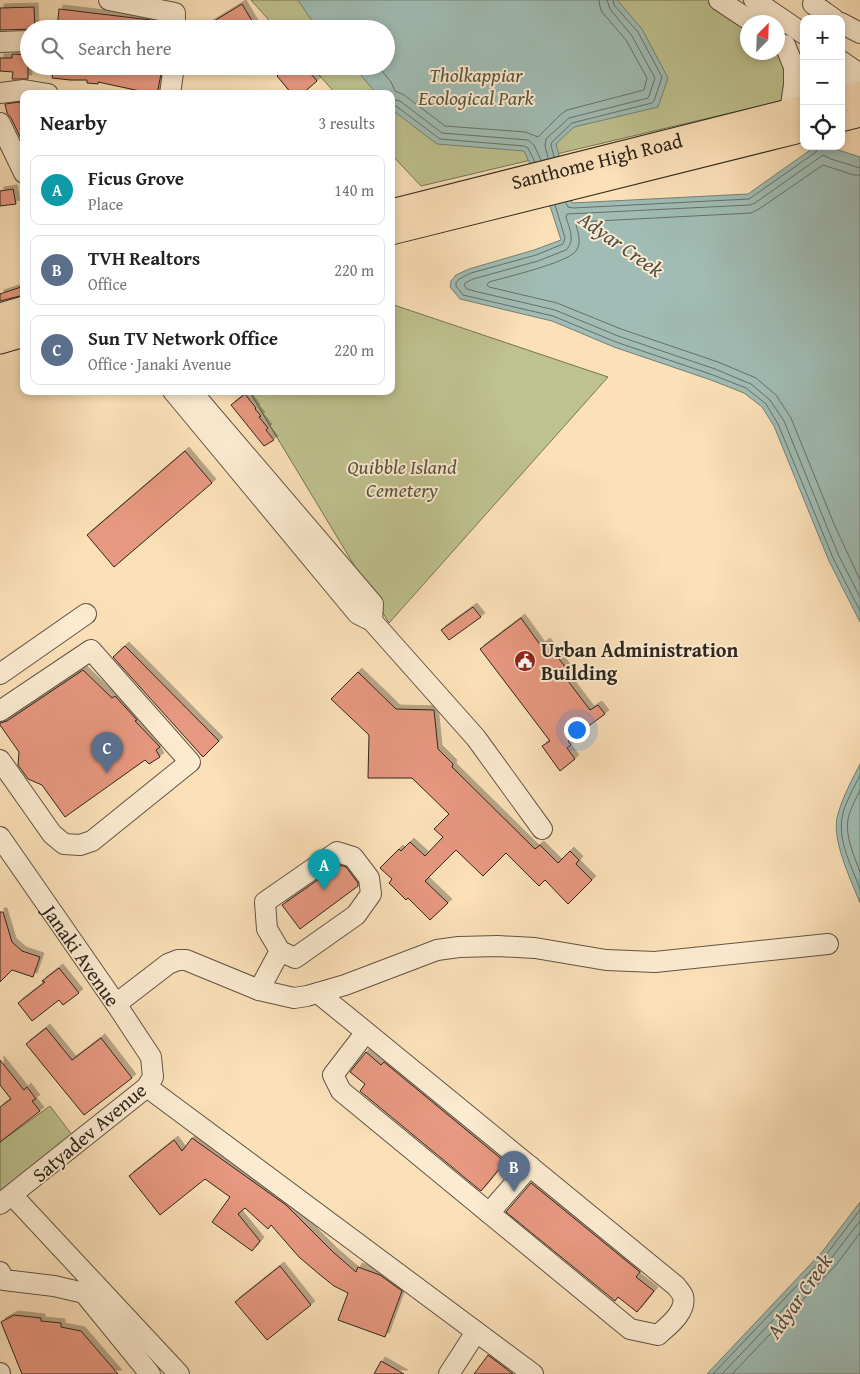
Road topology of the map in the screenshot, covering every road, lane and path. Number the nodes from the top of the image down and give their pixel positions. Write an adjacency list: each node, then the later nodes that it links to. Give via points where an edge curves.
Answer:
1 (109, 0): 5 (street)
2 (719, 0): 6 (street)
3 (754, 0): 8 (street)
4 (816, 0): 7 (street, via 813,4)
5 (175, 14)
6 (742, 15)
7 (828, 15)
8 (800, 31)
9 (20, 41): 10 (street)
10 (0, 42)
11 (785, 46): 13 (street)
12 (785, 50): 21 (street, via 794,66)
13 (800, 55)
14 (845, 70): 19 (street)
15 (173, 75): 17 (street)
16 (20, 90): 18 (street)
17 (171, 90)
18 (0, 93)
19 (854, 93): 20 (main road)
20 (845, 111)
21 (799, 116): 25 (main road, Santhome High Road)
22 (0, 123): 23 (street)
23 (20, 165)
24 (395, 212): 25 (main road, Santhome High Road)
25 (419, 215): 26 (main road, Santhome High Road)
26 (395, 230)
27 (20, 310): 28 (main road)
28 (0, 316)
29 (20, 335): 30 (main road)
30 (0, 341)
31 (176, 395): 34 (street, via 358,614)
32 (194, 395): 34 (street, via 372,604)
33 (86, 614): 35 (street)
34 (372, 620): 38 (street, via 476,738)
35 (0, 674)
36 (0, 712): 37 (street, via 92,650 190,762 92,841 80,845 64,844 52,834)
37 (0, 760)
38 (542, 829)
39 (0, 837): 44 (street, Janaki Avenue)
40 (828, 944): 43 (street, via 655,962 606,960 535,948 459,947 437,950)
41 (280, 951): 41 (street, via 267,929 265,902 337,852 353,857 370,878 371,894 356,915 295,958); 42 (street)
42 (260, 990): 43 (street, via 294,998); 44 (street, via 186,960 178,960 168,964)
43 (318, 993): 45 (street)
44 (116, 1004): 46 (street, Janaki Avenue, via 151,1057)
45 (366, 1032): 47 (street); 49 (street, via 333,1075 341,1091)
46 (150, 1082): 48 (street, Satyadev Avenue); 51 (street)
47 (530, 1166): 49 (street); 49 (street, via 676,1286 683,1296 678,1315 658,1335 630,1329)
48 (6, 1199): 53 (street)
49 (489, 1213)
50 (0, 1272): 52 (street, via 4,1280 54,1286 84,1294)
51 (476, 1332): 54 (street); 55 (street)
52 (150, 1374)
53 (179, 1374)
54 (449, 1374)
55 (533, 1374)

